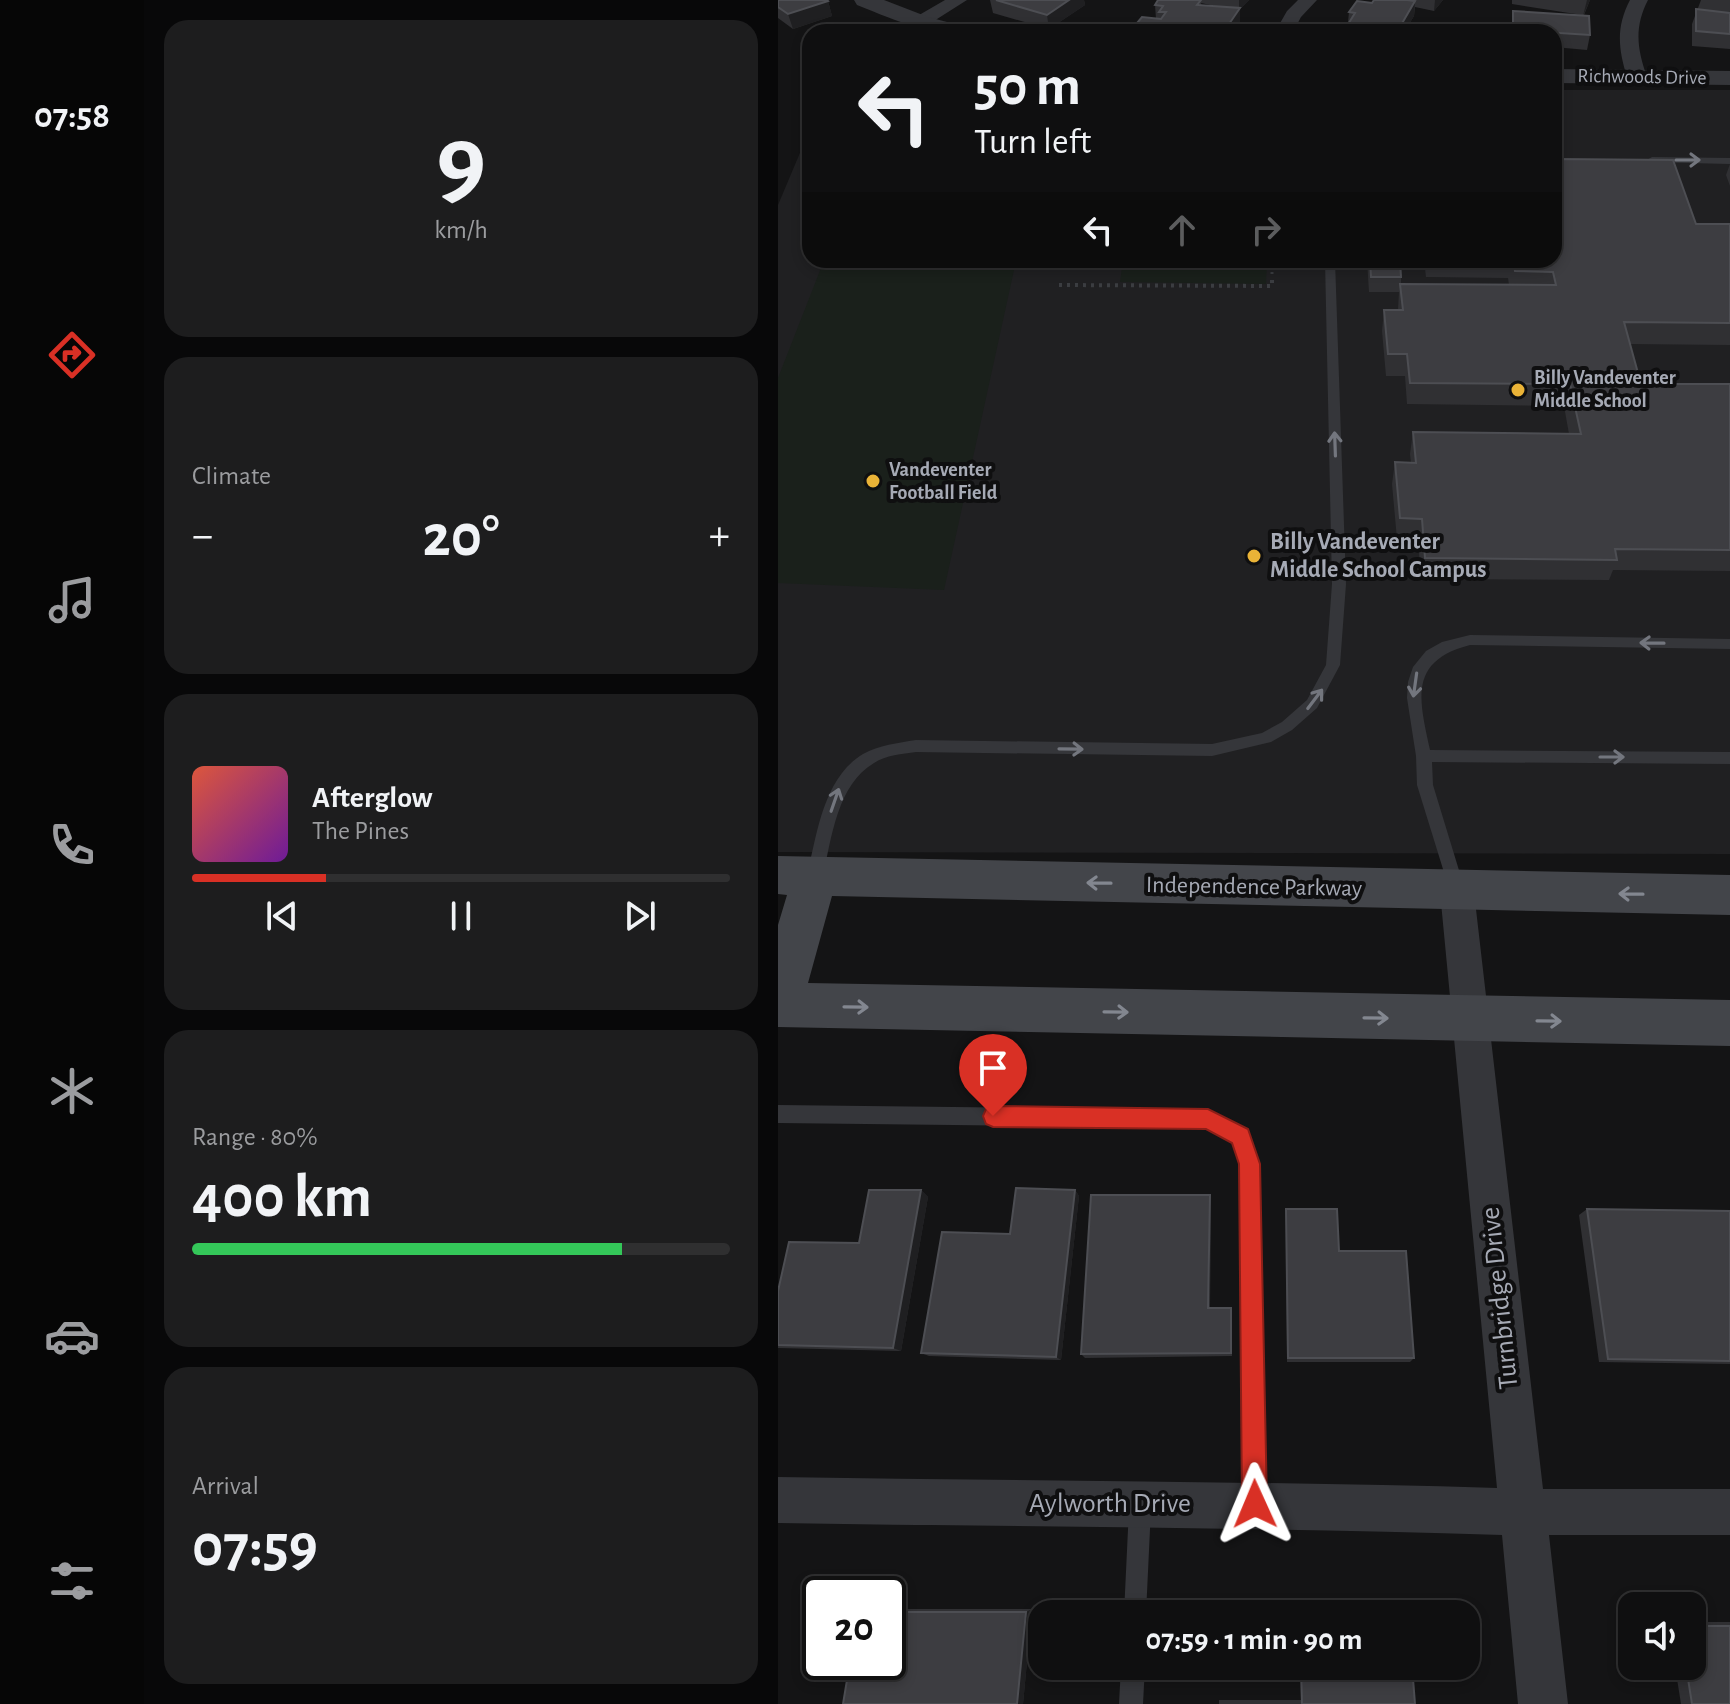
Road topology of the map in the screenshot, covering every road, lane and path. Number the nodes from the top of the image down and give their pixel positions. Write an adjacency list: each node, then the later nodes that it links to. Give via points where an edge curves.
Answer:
1 (865, 0): 5 (street)
2 (958, 0): 5 (street)
3 (1308, 0): 7 (street)
4 (1639, 0): 9 (street, via 1626,34)
5 (920, 22): 6 (street)
6 (928, 24)
7 (1288, 24)
8 (1562, 76): 9 (street, Richwoods Drive)
9 (1637, 77): 10 (street, Richwoods Drive)
10 (1730, 78)
11 (1642, 160): 12 (lane, one-way to 12)
12 (1730, 161)
13 (1272, 268): 15 (path, via 1272,286)
14 (1330, 268): 19 (lane, one-way to 14, via 844,778 884,751 916,746 1224,749 1266,738 1312,704 1333,665 1339,584)
15 (1059, 285)
16 (1730, 644): 17 (lane, one-way to 17, via 1470,640 1450,645 1423,662 1413,685)
17 (1424, 756): 18 (lane, one-way to 18); 20 (lane, via 1425,785)
18 (1730, 758)
19 (796, 875): 20 (main road, Independence Parkway, one-way to 19); 22 (main road)
20 (1457, 892): 21 (main road, Independence Parkway, one-way to 20); 23 (street, Turnbridge Drive)
21 (1730, 895)
22 (778, 1005): 23 (main road, one-way to 23)
23 (1471, 1020): 24 (main road, one-way to 24); 29 (street, Turnbridge Drive)
24 (1730, 1023)
25 (778, 1114): 27 (lane, via 1208,1119 1241,1136 1250,1164)
26 (778, 1500): 28 (street, Aylworth Drive)
27 (1255, 1504): 28 (street, Aylworth Drive); 29 (street, Aylworth Drive)
28 (1140, 1506): 31 (lane)
29 (1523, 1512): 30 (street, Aylworth Drive); 34 (street, Turnbridge Drive)
30 (1730, 1512)
31 (1136, 1600)
32 (1132, 1680): 33 (lane)
33 (1131, 1704)
34 (1543, 1704)

